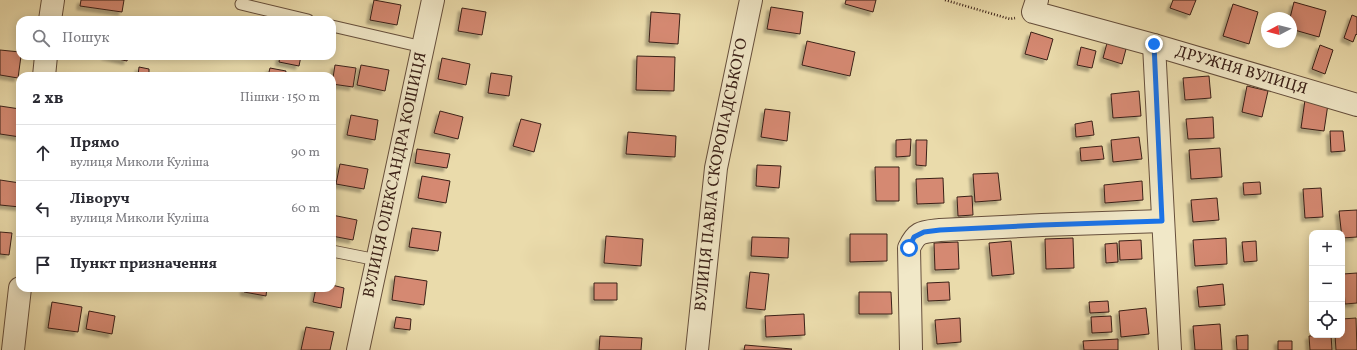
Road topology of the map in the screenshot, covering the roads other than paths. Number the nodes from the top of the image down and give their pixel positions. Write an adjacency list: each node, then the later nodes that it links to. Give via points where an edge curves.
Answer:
1 (53, 0): 6 (street)
2 (433, 0): 10 (street, ВУЛИЦЯ ОЛЕКСАНДРА КОШИЦЯ)
3 (752, 0): 20 (street, ВУЛИЦЯ ПАВЛА СКОРОПАДСЬКОГО, via 716,168)
4 (241, 4): 7 (lane)
5 (1035, 6): 9 (street, ДРУЖНЯ ВУЛИЦЯ)
6 (51, 16)
7 (291, 16)
8 (336, 27): 10 (lane)
9 (1154, 44): 13 (street, ДРУЖНЯ ВУЛИЦЯ); 14 (street)
10 (423, 47): 16 (street, ВУЛИЦЯ ОЛЕКСАНДРА КОШИЦЯ)
11 (46, 60): 12 (street)
12 (44, 72)
13 (1357, 105)
14 (1162, 221): 21 (street, via 940,230 924,232 914,237 909,248); 22 (street)
15 (336, 252): 16 (lane)
16 (377, 260): 19 (street, ВУЛИЦЯ ОЛЕКСАНДРА КОШИЦЯ)
17 (20, 292): 18 (street)
18 (13, 350)
19 (358, 350)
20 (697, 350)
21 (911, 350)
22 (1170, 350)

